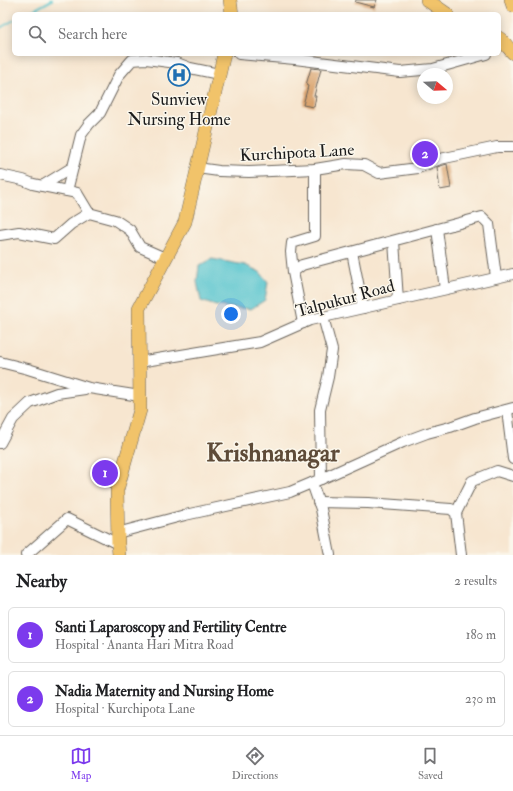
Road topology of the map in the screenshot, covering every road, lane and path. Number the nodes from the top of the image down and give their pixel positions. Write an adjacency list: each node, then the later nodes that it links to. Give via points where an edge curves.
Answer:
1 (230, 0): 5 (main road)
2 (427, 0): 6 (main road)
3 (511, 0): 4 (main road)
4 (513, 6)
5 (232, 12)
6 (444, 12)
7 (224, 56): 10 (main road)
8 (261, 56): 9 (street, via 400,72 433,69)
9 (479, 56)
10 (219, 74): 12 (street, via 177,63 132,60 119,75 100,113 81,135); 13 (main road)
11 (513, 147): 14 (street, Kurchipota Lane, via 497,147 440,159 418,168 379,173 364,165 346,164)
12 (73, 167): 16 (street); 17 (street)
13 (197, 168): 14 (street, Kurchipota Lane, via 249,172); 23 (main road, via 185,222)
14 (315, 169): 24 (street, via 315,236 292,243)
15 (0, 175): 16 (street)
16 (42, 186): 17 (street)
17 (67, 191): 18 (street, via 76,193)
18 (88, 213): 20 (street, via 54,239 19,232); 23 (street, via 115,220 130,230 140,247)
19 (437, 229): 21 (street); 26 (street, via 482,217 489,224); 27 (street)
20 (0, 235)
21 (394, 240): 22 (street); 28 (street)
22 (352, 252): 24 (street, via 302,265); 29 (street)
23 (165, 258): 33 (main road, via 139,308)
24 (293, 272): 31 (street)
25 (513, 274): 26 (street, Talpukur Road)
26 (496, 277): 27 (street, Talpukur Road)
27 (445, 289): 28 (street, Talpukur Road)
28 (398, 300): 29 (street, Talpukur Road)
29 (363, 308): 30 (street, Talpukur Road)
30 (323, 317): 31 (street, Talpukur Road); 40 (street, via 332,350 320,410)
31 (302, 324): 33 (street, Talpukur Road, via 260,342)
32 (0, 362): 34 (street)
33 (139, 362): 35 (main road)
34 (89, 388): 35 (street); 37 (street, via 58,393 30,403 13,419)
35 (140, 396): 43 (main road, via 140,410 117,490)
36 (510, 409): 38 (street); 40 (street, via 427,433)
37 (0, 443)
38 (513, 459)
39 (513, 476): 42 (street, via 497,471 472,481)
40 (317, 481): 41 (street); 43 (street, via 290,492 185,515)
41 (318, 502): 42 (street, via 451,509); 45 (street)
42 (456, 513): 46 (street)
43 (118, 544): 44 (street, via 67,519)
44 (26, 555)
45 (330, 555)
46 (462, 555)

